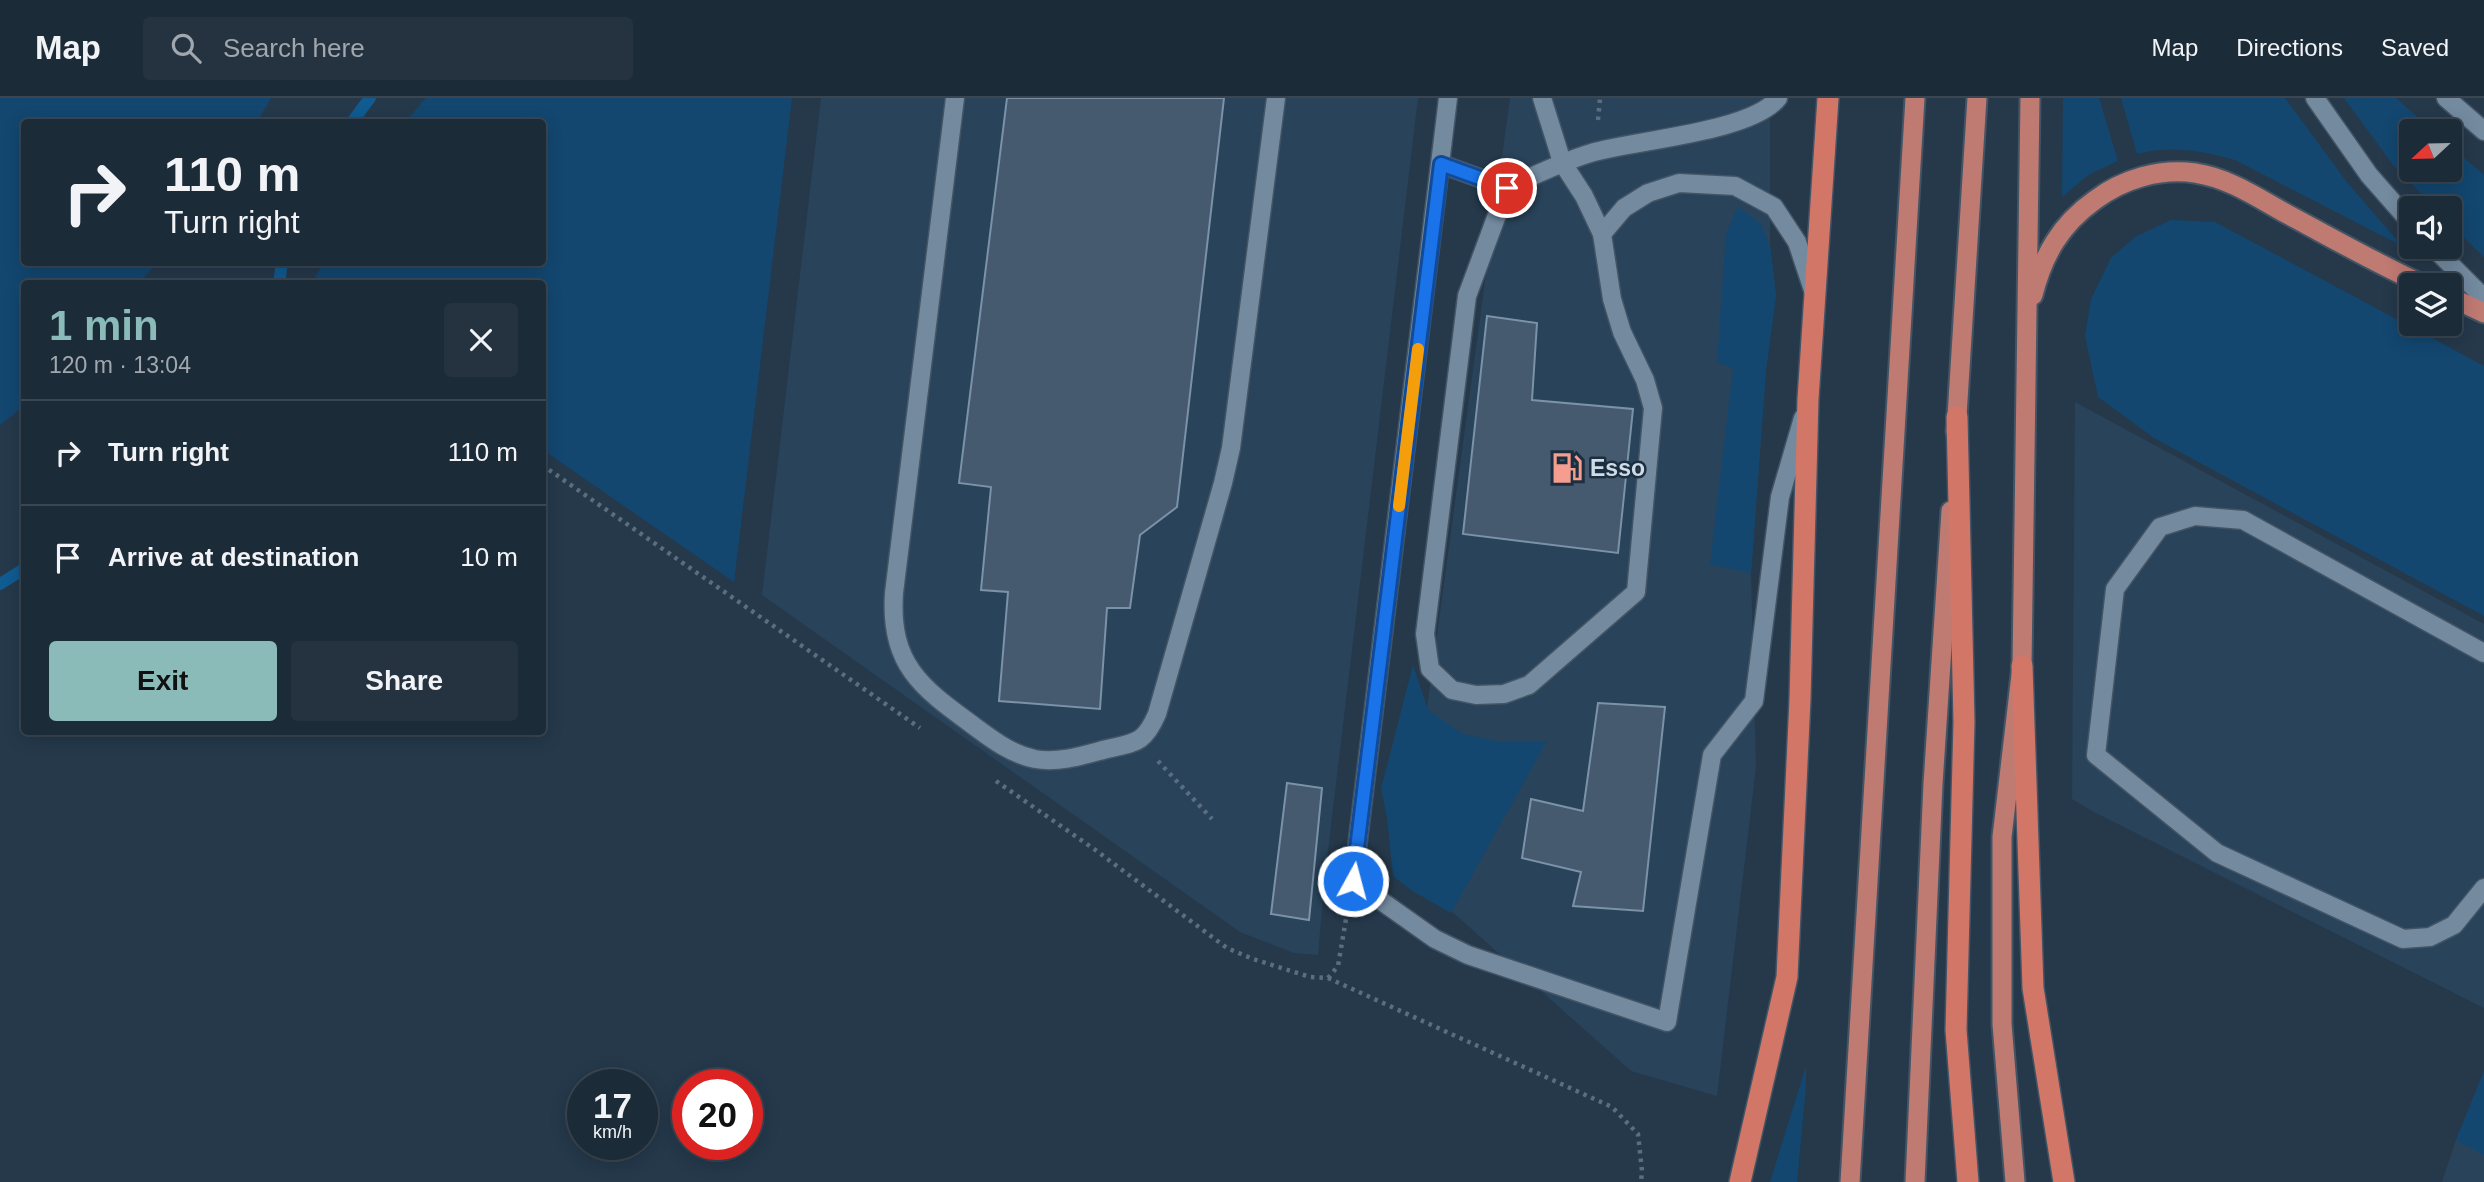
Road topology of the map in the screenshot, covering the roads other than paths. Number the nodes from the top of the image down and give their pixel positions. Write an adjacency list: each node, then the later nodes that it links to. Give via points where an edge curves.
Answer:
1 (956, 98): 2 (street, via 894,618 910,671 927,691 1016,754 1055,760 1139,740 1157,714 1231,448)
2 (1276, 98)
3 (1448, 98): 14 (street)
4 (1542, 98): 13 (street)
5 (1778, 98): 13 (street, via 1770,108 1725,125)
6 (1828, 98): 21 (highway)
7 (1915, 98): 31 (highway)
8 (1977, 98): 26 (highway)
9 (2029, 98): 24 (highway)
10 (2315, 98): 16 (street)
11 (2446, 98): 12 (street)
12 (2484, 131)
13 (1562, 162): 15 (street); 17 (street)
14 (1441, 164): 15 (street); 25 (street, via 1353,881 1435,939 1468,955 1667,1022 1712,755 1754,701 1780,497)
15 (1507, 188): 17 (street, via 1467,296 1425,634 1430,669 1452,690 1504,694 1529,685 1636,592 1653,408 1612,299)
16 (2399, 209)
17 (1602, 234): 21 (street, via 1624,208 1648,193 1679,183 1735,187 1774,207 1797,242)
18 (2444, 259): 20 (street)
19 (2401, 273): 24 (highway, via 2222,180 2193,173 2135,178 2110,189 2071,219 2051,245)
20 (2484, 298)
21 (1816, 300): 25 (highway)
22 (2462, 303): 23 (highway)
23 (2484, 313)
24 (2025, 334): 28 (highway)
25 (1808, 399): 30 (highway, via 1787,978)
26 (1957, 417): 32 (highway); 33 (highway, via 1964,723 1956,1030)
27 (2484, 653): 29 (street, via 2243,520 2195,516 2160,527 2115,589 2096,755 2217,853 2403,939 2430,937 2454,925)
28 (2022, 666): 34 (highway, via 2002,838 2002,1024); 35 (highway, via 2033,988)
29 (2484, 888)
30 (1740, 1182)
31 (1850, 1182)
32 (1914, 1182)
33 (1968, 1182)
34 (2015, 1182)
35 (2064, 1182)

